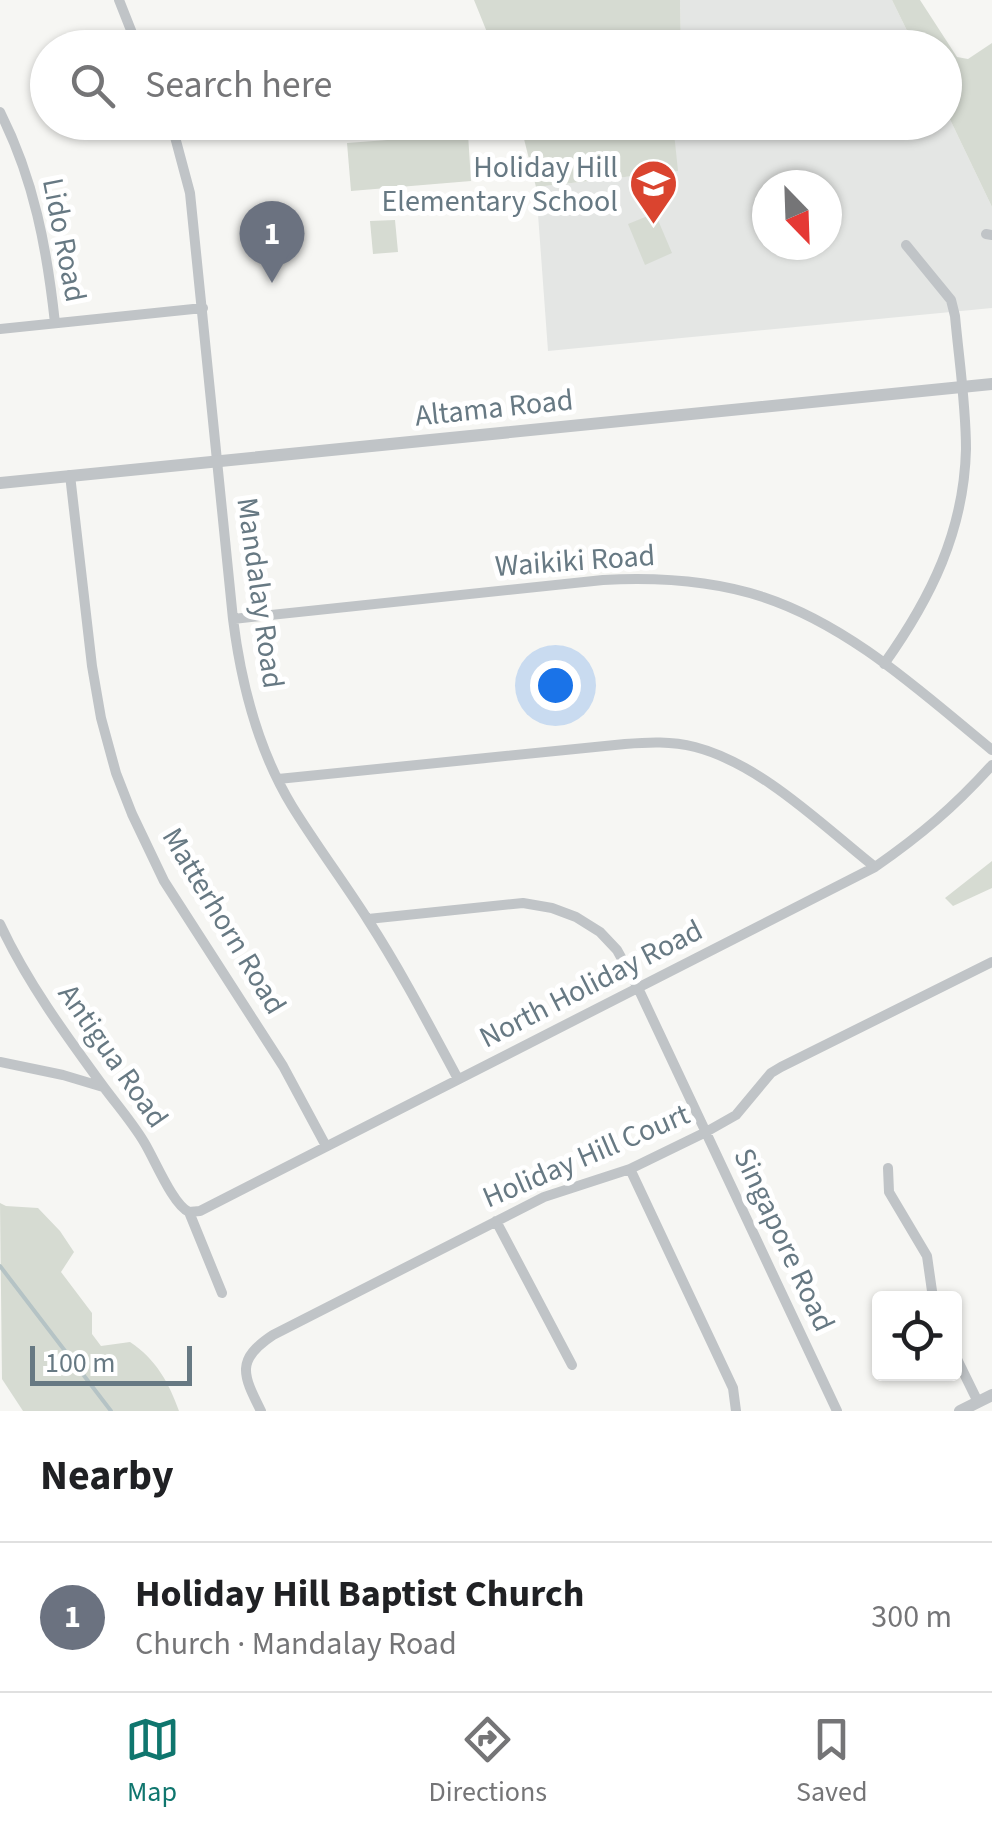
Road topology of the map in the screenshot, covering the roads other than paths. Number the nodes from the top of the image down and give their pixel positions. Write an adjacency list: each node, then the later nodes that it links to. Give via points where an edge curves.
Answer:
1 (119, 0): 2 (street)
2 (131, 30)
3 (0, 112): 7 (street, Lido Road, via 38,212)
4 (176, 140): 6 (street, Mandalay Road, via 190,193)
5 (906, 245): 10 (street, via 950,300)
6 (202, 308): 7 (street); 11 (street, Mandalay Road)
7 (55, 324): 8 (street)
8 (0, 329)
9 (992, 384): 10 (street, Altama Road)
10 (962, 387): 11 (street, Altama Road); 15 (street, via 966,449 950,540 919,613)
11 (218, 461): 12 (street, Altama Road); 14 (street, Mandalay Road)
12 (70, 476): 13 (street, Altama Road); 28 (street, Matterhorn Road, via 100,718 122,786 164,881 283,1066)
13 (0, 483)
14 (233, 619): 15 (street, Waikiki Road, via 655,578 764,597 836,631); 18 (street, Mandalay Road, via 249,703)
15 (884, 664): 16 (street, Waikiki Road)
16 (992, 750)
17 (992, 765): 19 (street, North Holiday Road, via 931,827)
18 (278, 779): 19 (street, via 674,743 752,771); 20 (street, Mandalay Road)
19 (874, 867): 23 (street, North Holiday Road)
20 (368, 920): 23 (street, Singapore Road, via 523,904 552,908 600,932); 25 (street, Mandalay Road)
21 (0, 924): 26 (street, Antigua Road)
22 (992, 962): 27 (street, Holiday Hill Court, via 781,1066 736,1115)
23 (638, 988): 25 (street, North Holiday Road); 27 (street, Singapore Road)
24 (0, 1062): 26 (street)
25 (458, 1079): 28 (street, North Holiday Road)
26 (104, 1087): 31 (street, Antigua Road, via 177,1203)
27 (706, 1132): 30 (street, Holiday Hill Court); 41 (street, Singapore Road)
28 (326, 1146): 31 (street, North Holiday Road)
29 (888, 1168): 33 (street, via 889,1192 928,1256)
30 (630, 1170): 32 (street, Holiday Hill Court); 40 (street, via 733,1388)
31 (190, 1212): 34 (street, Antigua Road)
32 (496, 1220): 35 (street); 39 (street, Holiday Hill Court, via 256,1346 246,1374)
33 (932, 1291)
34 (222, 1293)
35 (572, 1365)
36 (962, 1369): 38 (street)
37 (992, 1394): 38 (street)
38 (978, 1402): 42 (street)
39 (261, 1411)
40 (736, 1411)
41 (837, 1411)
42 (960, 1411)

